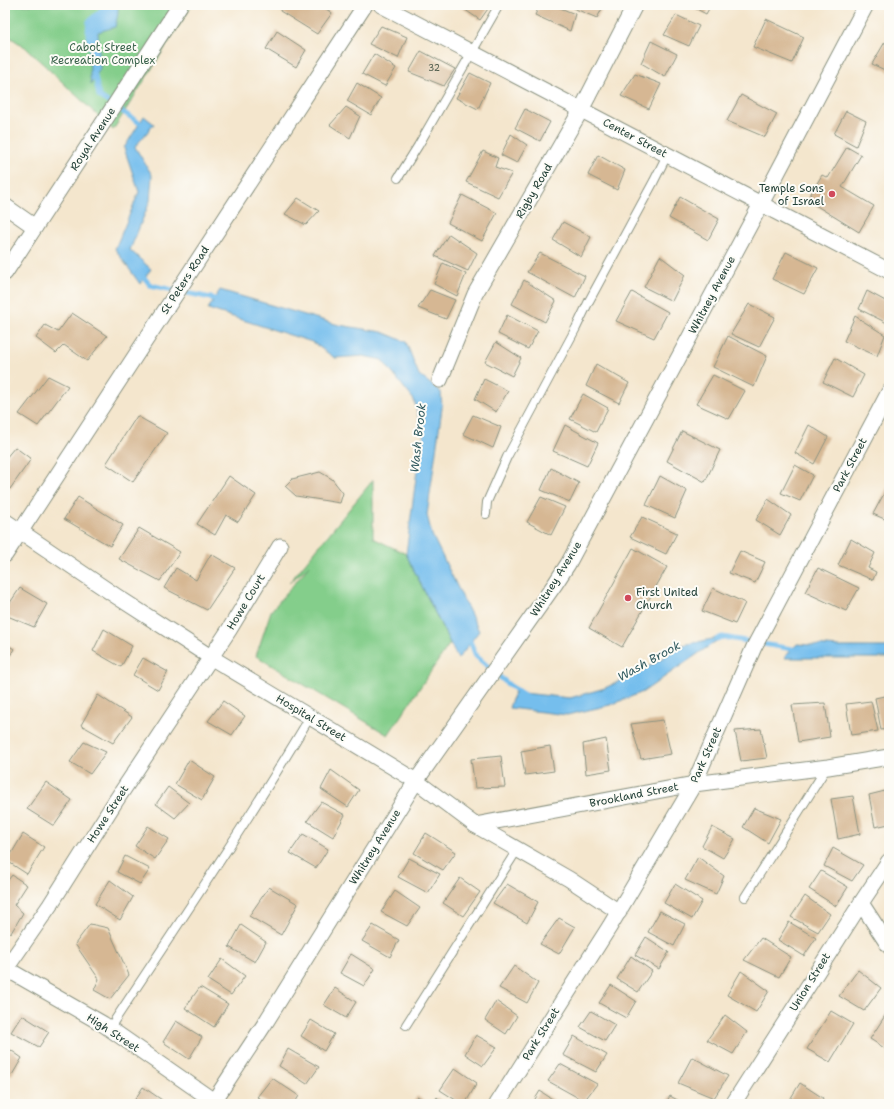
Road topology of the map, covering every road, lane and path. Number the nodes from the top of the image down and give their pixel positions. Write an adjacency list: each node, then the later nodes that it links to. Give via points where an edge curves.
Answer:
1 (180, 5): 13 (street, Royal Avenue)
2 (365, 5): 20 (street, St Peters Road)
3 (381, 5): 7 (street, Center Street)
4 (499, 5): 7 (lane)
5 (635, 5): 8 (street, Rigby Road)
6 (866, 5): 11 (street, Whitney Avenue)
7 (472, 53): 8 (street, Center Street); 10 (lane)
8 (581, 110): 9 (street, Center Street); 16 (street, Rigby Road, via 475,294)
9 (667, 155): 11 (street, Center Street); 18 (lane, via 507,457 487,502)
10 (398, 178)
11 (761, 204): 14 (street, Center Street); 27 (street, Whitney Avenue, via 568,564)
12 (5, 206): 13 (street)
13 (35, 227): 15 (street, Royal Avenue)
14 (889, 271)
15 (5, 273)
16 (440, 380)
17 (889, 392): 28 (street, Park Street, via 754,647)
18 (486, 514)
19 (5, 521): 20 (street, Hospital Street)
20 (20, 532): 22 (street, St Peters Road); 23 (street, Hospital Street)
21 (280, 546): 23 (street, Howe Court)
22 (5, 555)
23 (212, 658): 24 (street, Hospital Street); 36 (street, Howe Street)
24 (310, 717): 27 (street, Hospital Street); 38 (lane, via 212,874)
25 (889, 757): 26 (street, Brookland Street)
26 (828, 767): 28 (street, Brookland Street); 32 (lane)
27 (416, 781): 29 (street, Hospital Street); 39 (street, Whitney Avenue)
28 (694, 784): 29 (street, Brookland Street); 34 (street, Park Street)
29 (475, 825): 30 (street, Hospital Street)
30 (518, 850): 34 (street, Hospital Street); 37 (lane)
31 (889, 861): 33 (street, Union Street)
32 (745, 897)
33 (861, 903): 35 (street); 41 (street, Union Street)
34 (619, 912): 40 (street, Park Street)
35 (889, 946)
36 (5, 969): 38 (street, High Street)
37 (406, 1025)
38 (108, 1029): 39 (street, High Street)
39 (214, 1103)
40 (497, 1104)
41 (733, 1104)

